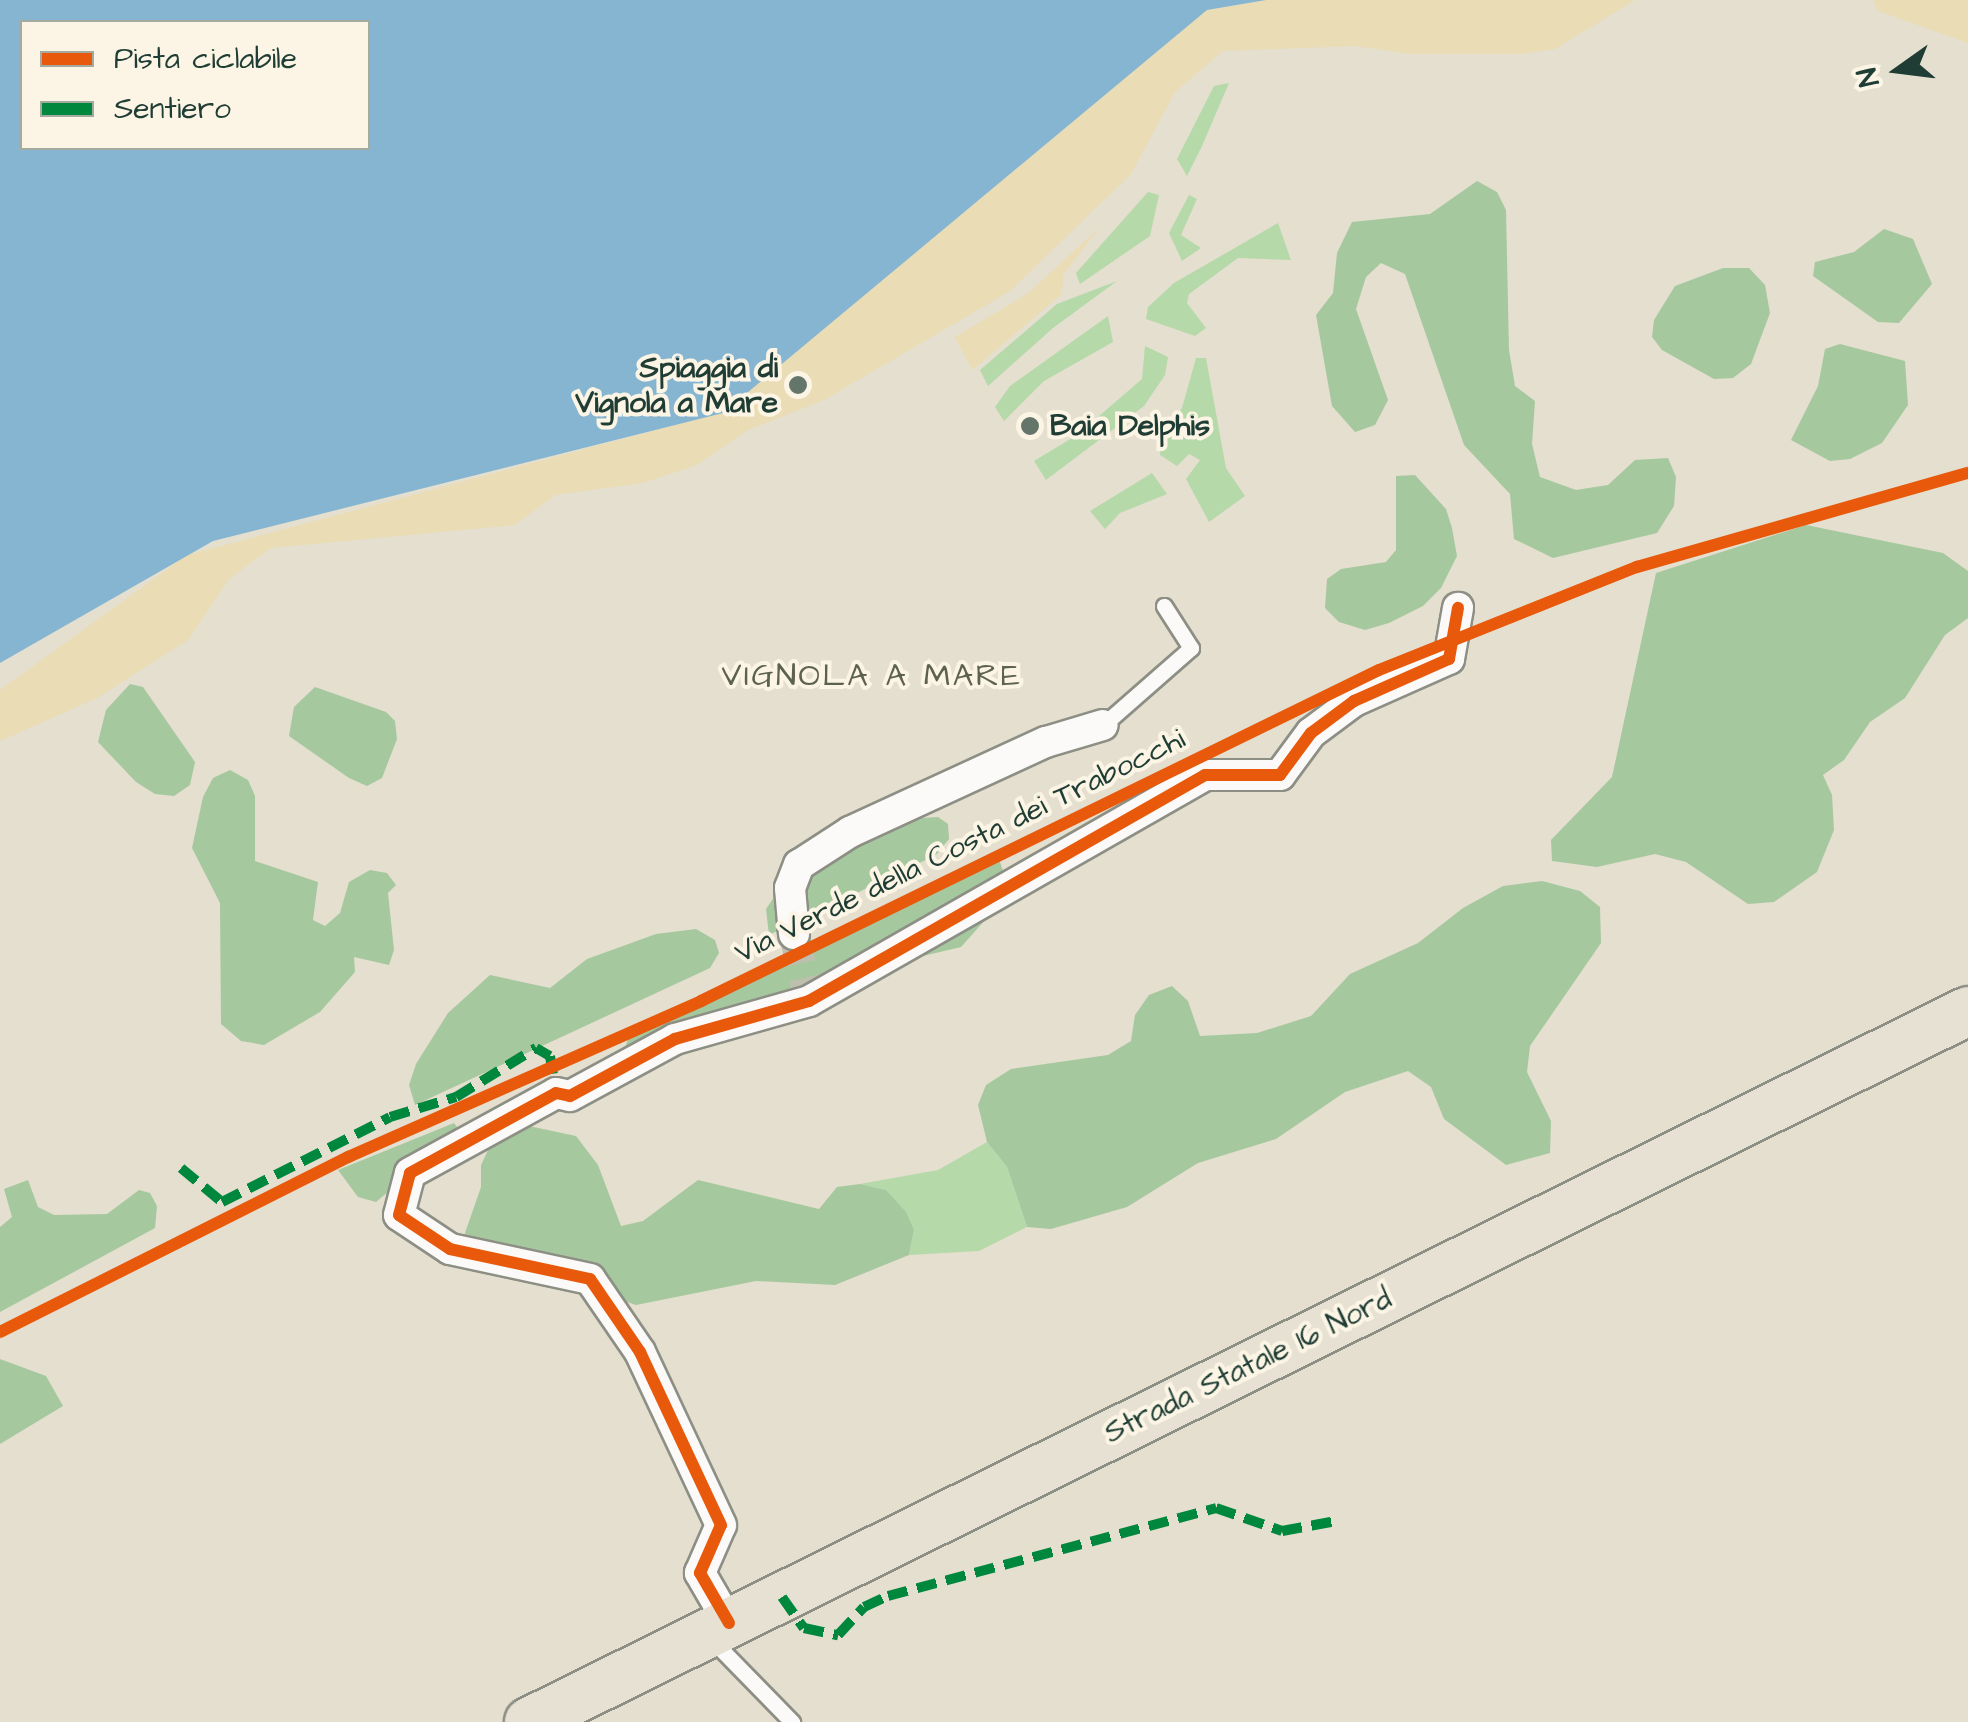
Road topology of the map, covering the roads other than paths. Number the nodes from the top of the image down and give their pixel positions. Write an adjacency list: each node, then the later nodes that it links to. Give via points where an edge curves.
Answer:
1 (1164, 606): 3 (lane, via 1192,648)
2 (1458, 608): 6 (street, via 1449,659 1354,701 1312,733 1280,774 1205,774 808,1001 675,1039 570,1096 556,1093 410,1173 399,1215 450,1249 590,1278 640,1352 721,1525 700,1573)
3 (1103, 725): 4 (street, via 1046,742 850,832 799,865 790,888)
4 (794, 934)
5 (1968, 1011): 6 (main road, Strada Statale 16 Nord)
6 (718, 1629): 7 (main road, Strada Statale 16 Nord); 8 (lane)
7 (529, 1722)
8 (792, 1722)

